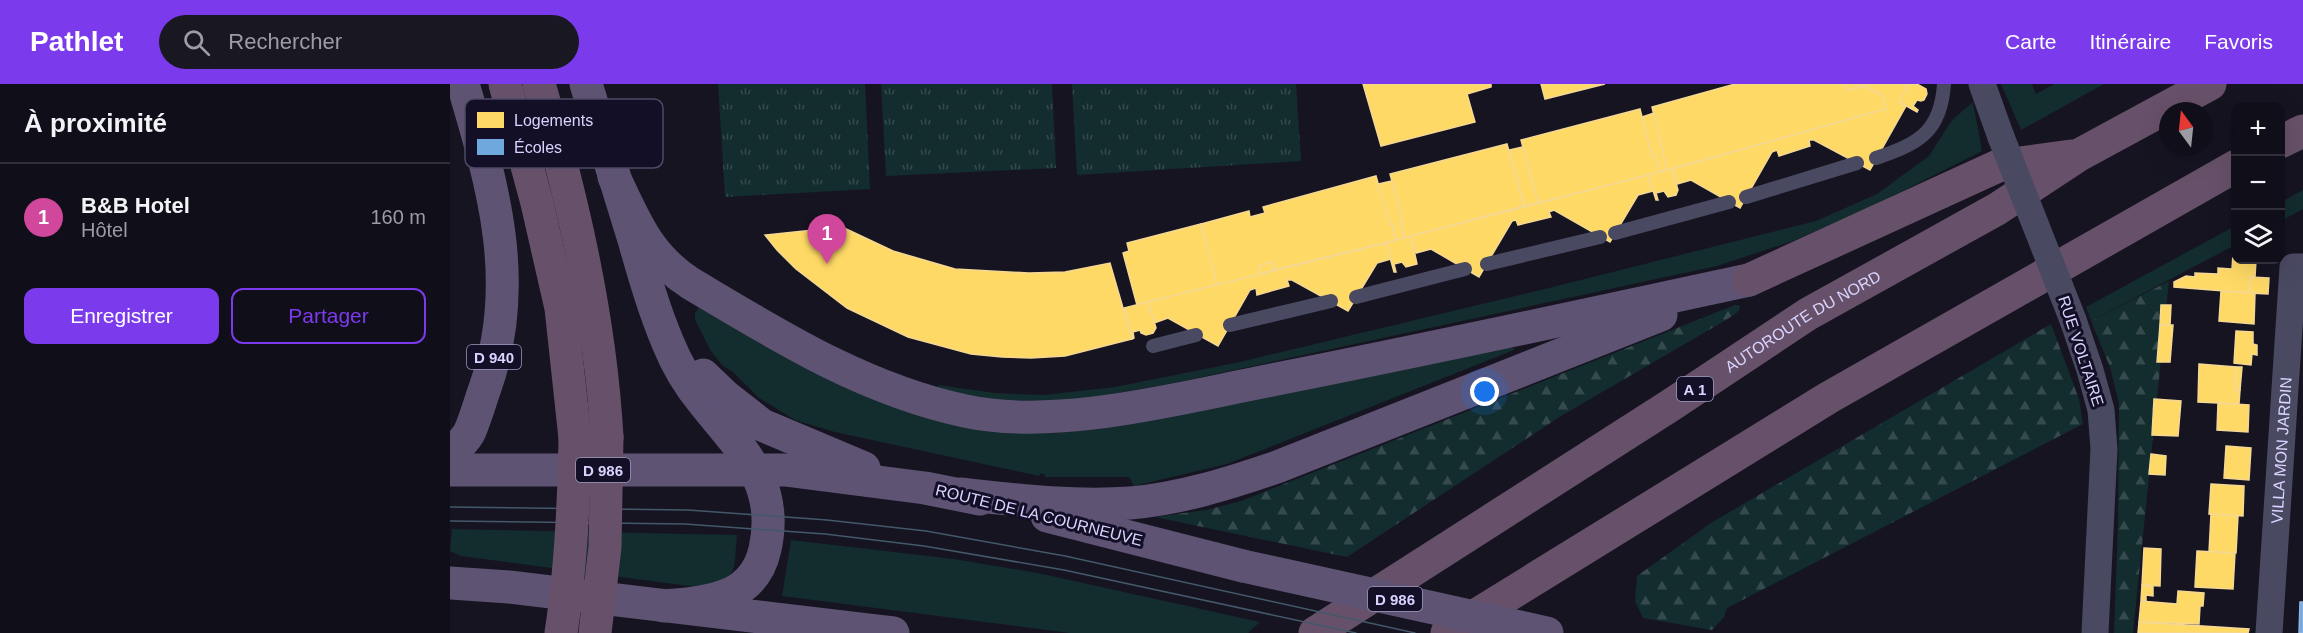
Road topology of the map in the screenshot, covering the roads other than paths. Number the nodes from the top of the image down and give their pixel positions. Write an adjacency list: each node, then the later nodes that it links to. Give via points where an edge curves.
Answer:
1 (463, 84): 8 (main road, D 940)
2 (505, 84): 9 (highway, bridge)
3 (539, 84): 10 (highway, bridge)
4 (586, 84): 11 (main road)
5 (1944, 84): 15 (lane, via 1944,96 1933,126 1900,151)
6 (1982, 84): 54 (street, RUE VOLTAIRE, bridge, via 2073,320 2101,411 2104,449)
7 (2210, 84): 14 (highway, AUTOROUTE DU NORD / A 1)
8 (467, 99)
9 (509, 99)
10 (543, 99)
11 (591, 99)
12 (2303, 131): 13 (highway)
13 (2285, 140)
14 (2079, 155): 30 (highway, via 1998,166); 50 (highway, AUTOROUTE DU NORD / A 1, via 1997,209 1808,314)
15 (1876, 158)
16 (1857, 164): 23 (lane)
17 (487, 168): 37 (main road, D 940, via 502,249 502,304 492,369 469,433)
18 (528, 168): 47 (highway, bridge, via 561,308 575,438 570,572)
19 (562, 168): 48 (highway, bridge, via 588,276 604,384 605,547)
20 (611, 168): 22 (main road)
21 (2231, 168): 46 (highway, via 1828,398)
22 (614, 177): 30 (main road, via 652,250 670,270 690,283 846,372 906,395 967,411 1008,415 1077,414 1133,407); 34 (main road)
23 (1746, 197)
24 (1729, 202): 25 (lane)
25 (1615, 233)
26 (1600, 237): 27 (lane)
27 (1486, 264)
28 (2298, 267): 55 (street, VILLA MON JARDIN)
29 (1465, 268): 31 (lane)
30 (1749, 280): 41 (main road, via 1277,467 1213,488 1131,503 1078,504)
31 (1356, 297)
32 (1331, 302): 33 (lane)
33 (1230, 325)
34 (661, 326): 39 (main road, via 702,401); 40 (main road, via 702,374 762,425 871,471)
35 (1196, 335): 36 (lane)
36 (1154, 346)
37 (450, 456)
38 (450, 470): 39 (main road, ROUTE DE LA COURNEUVE / D 986)
39 (756, 470): 40 (main road, ROUTE DE LA COURNEUVE / D 986, via 785,470); 45 (main road, via 769,515 764,554 758,567 731,595 701,603)
40 (925, 488): 41 (main road, ROUTE DE LA COURNEUVE / D 986)
41 (960, 494): 53 (main road, ROUTE DE LA COURNEUVE / D 986, bridge, via 1243,566)
42 (450, 567): 44 (main road)
43 (450, 584): 44 (main road)
44 (509, 587): 45 (main road)
45 (664, 606): 49 (main road)
46 (1487, 607): 51 (highway); 52 (highway)
47 (561, 633)
48 (595, 633)
49 (893, 633)
50 (1315, 633)
51 (1447, 633)
52 (1461, 633)
53 (1547, 633)
54 (2095, 633)
55 (2268, 633)

